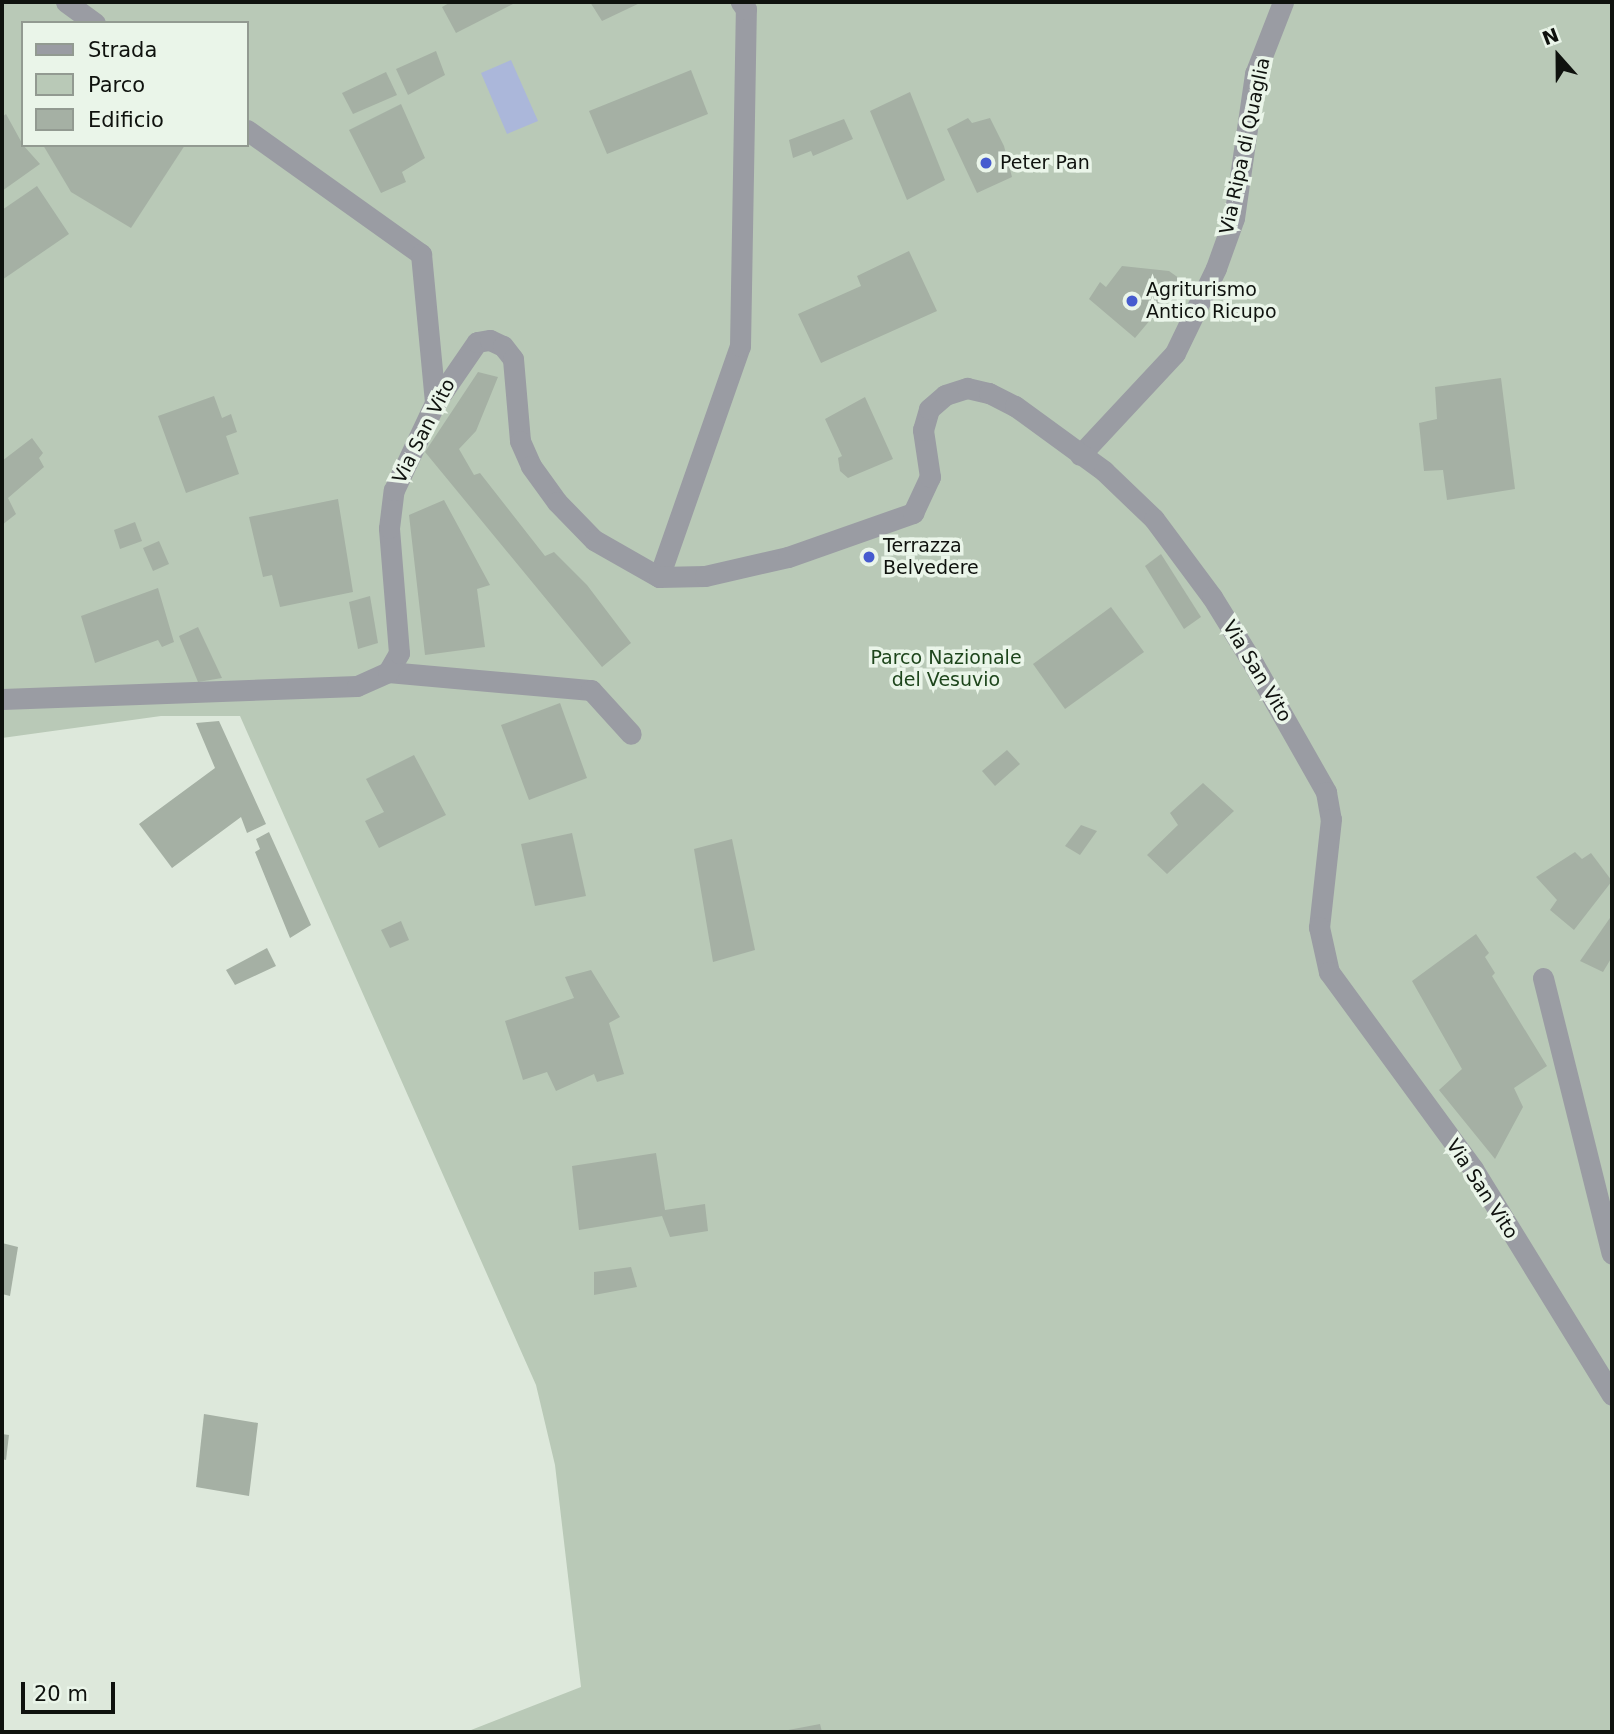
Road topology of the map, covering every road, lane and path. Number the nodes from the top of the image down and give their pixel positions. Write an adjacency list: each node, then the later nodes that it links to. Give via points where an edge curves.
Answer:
1 (66, 2): 4 (street)
2 (741, 2): 8 (street, via 746,9 740,346)
3 (1283, 2): 7 (street, Via Ripa di Quaglia, via 1255,74 1234,218 1216,268 1175,353)
4 (92, 21)
5 (248, 131): 6 (street, via 421,254)
6 (435, 403): 8 (street, Via San Vito, via 477,342 489,340 503,346 518,378 520,441 531,466 557,502 594,540); 9 (street, Via San Vito, via 394,490 389,528 399,653)
7 (1080, 455): 8 (street, Via San Vito, via 1015,406 967,388 945,395 929,409 923,430 930,477 913,513 788,557 705,576); 14 (street, Via San Vito, via 1154,519 1212,597 1306,752 1326,792 1331,819 1320,927 1329,972 1473,1169)
8 (659, 577)
9 (388, 672): 10 (street, via 357,686); 11 (street, via 591,690)
10 (2, 699)
11 (631, 734)
12 (1543, 978): 13 (street)
13 (1612, 1254)
14 (1612, 1395)

